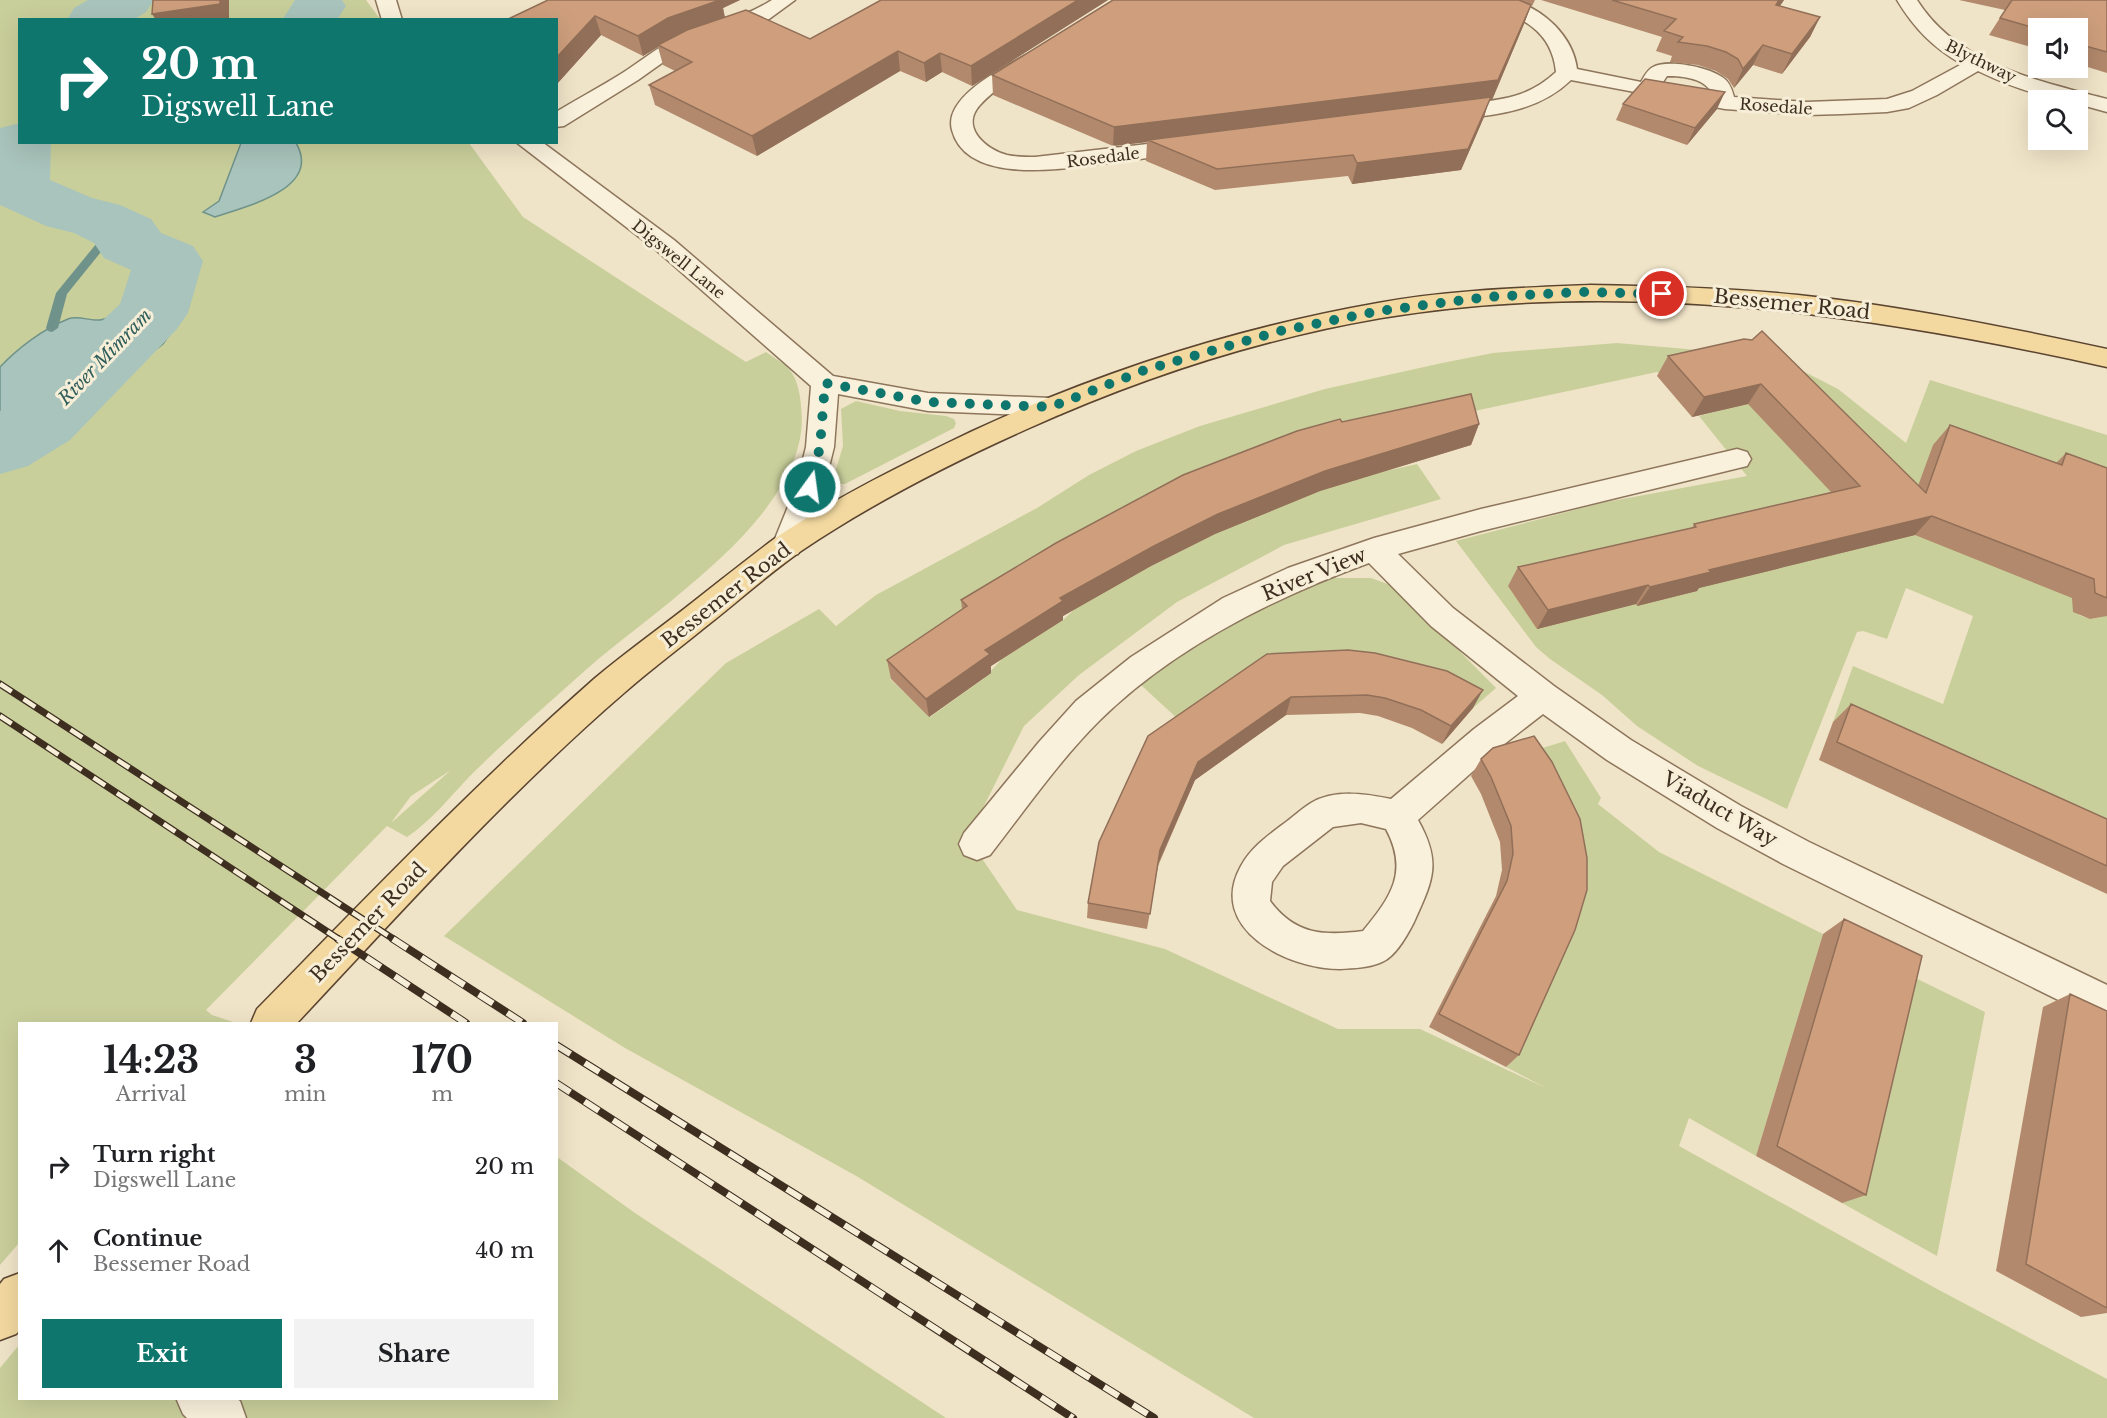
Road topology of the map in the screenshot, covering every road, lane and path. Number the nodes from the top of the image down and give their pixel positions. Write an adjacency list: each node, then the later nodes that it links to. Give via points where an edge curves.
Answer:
1 (386, 0): 5 (street)
2 (785, 0): 11 (street, via 737,26 662,54)
3 (1492, 0): 8 (street, via 1525,13 1557,38 1567,57)
4 (1907, 0): 7 (street, Blythway, via 1929,32)
5 (391, 18)
6 (1047, 49): 13 (street, Rosedale, via 980,92 970,103 961,129 983,153 1002,160 1054,163)
7 (1978, 63): 8 (street, Rosedale, via 1901,103 1823,109 1725,103); 9 (street, Blythway, via 2013,78)
8 (1567, 73): 10 (street, via 1554,88 1517,104)
9 (2107, 106)
10 (1419, 117)
11 (558, 120)
12 (530, 144): 15 (street, Digswell Lane, via 664,244)
13 (1207, 144)
14 (2107, 358): 16 (main road, Bessemer Road, via 1932,320 1833,306 1702,295 1581,292 1487,297 1379,311 1280,331 1145,370)
15 (825, 383): 16 (street, via 928,402); 18 (street, via 820,447 810,487)
16 (1051, 407): 18 (main road, Bessemer Road, via 915,471)
17 (1737, 459): 19 (street, River View)
18 (787, 546): 24 (main road, Bessemer Road, via 599,694 416,871)
19 (1374, 549): 20 (street, Viaduct Way, via 1442,618); 22 (street, River View, via 1299,576 1234,607 1142,666 1088,711)
20 (1542, 696): 21 (street); 23 (street, Viaduct Way, via 1619,750 1729,817)
21 (1397, 816): 21 (street, via 1414,847 1413,884 1396,919 1372,948 1339,952 1302,947 1270,929 1251,905 1254,877 1270,855 1325,813 1361,808)
22 (977, 844)
23 (2107, 1005)
24 (272, 1022)
25 (18, 1296): 26 (main road)
26 (0, 1318)
27 (201, 1400): 28 (street)
28 (223, 1418)

